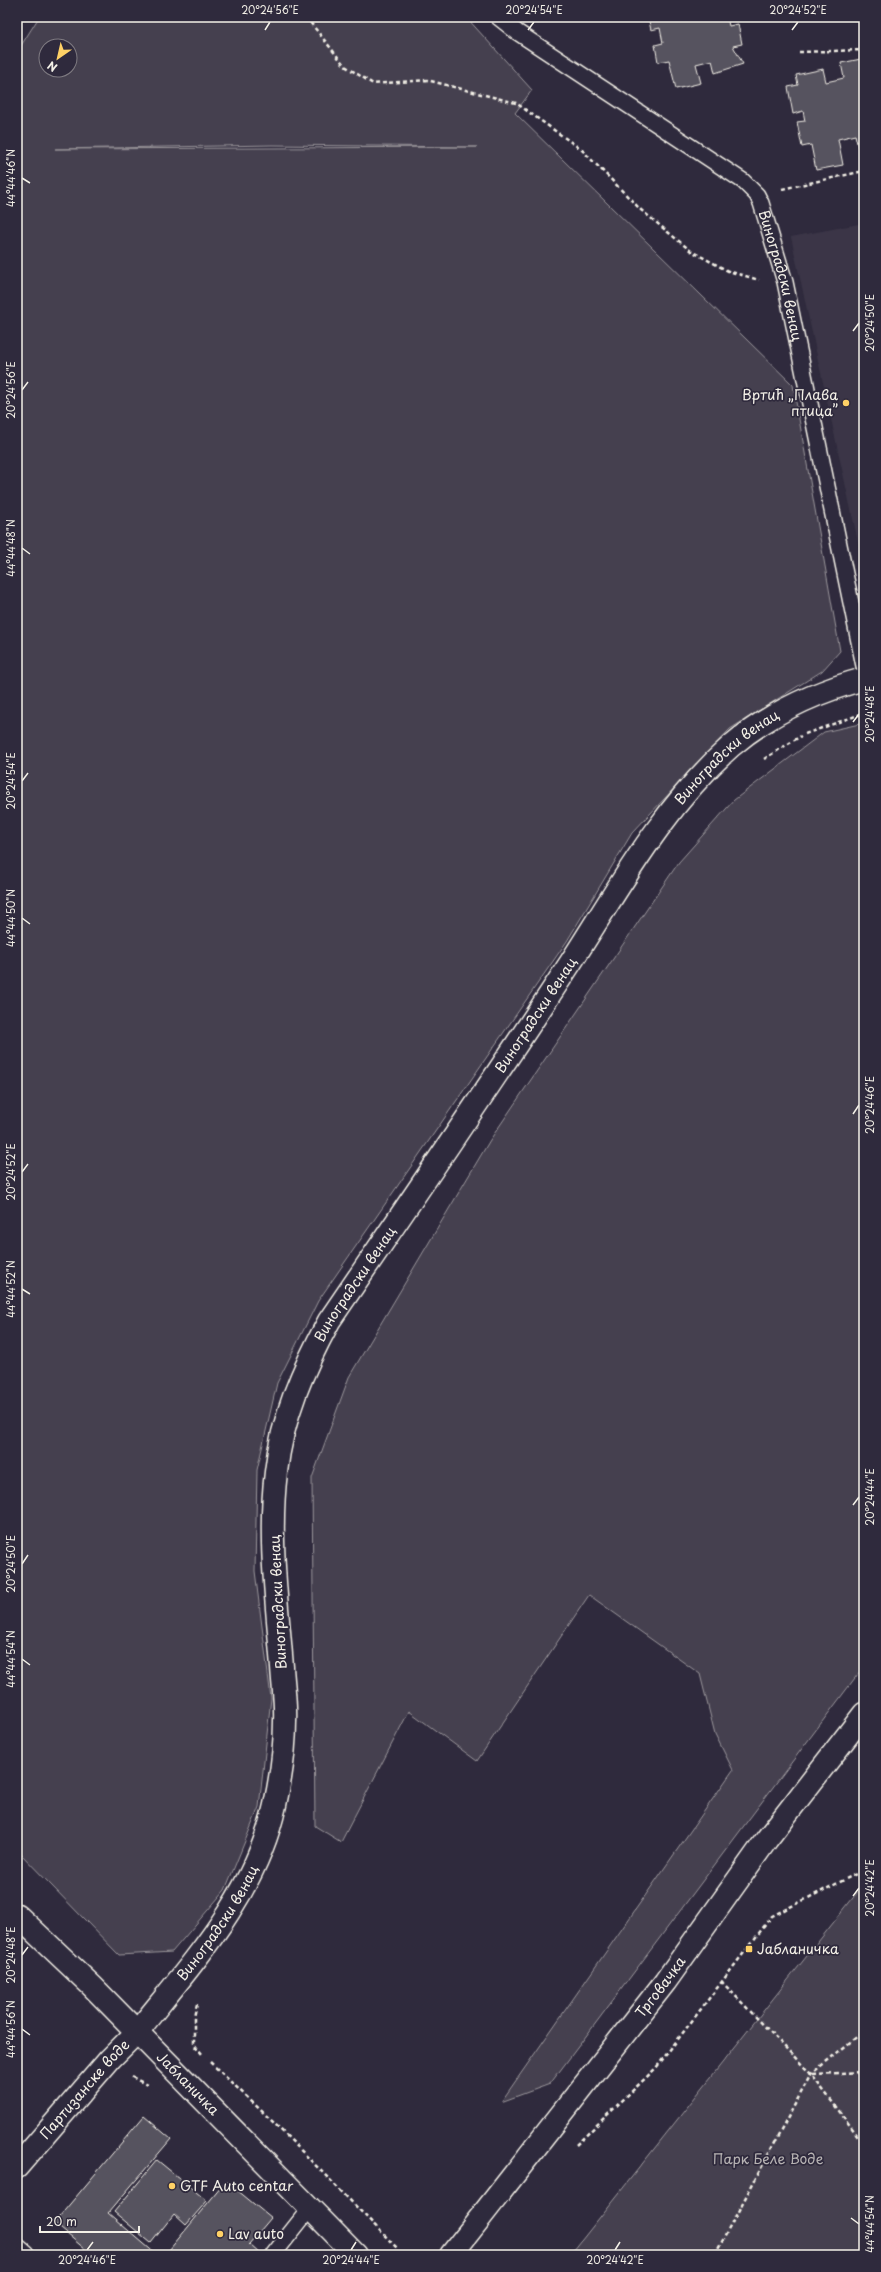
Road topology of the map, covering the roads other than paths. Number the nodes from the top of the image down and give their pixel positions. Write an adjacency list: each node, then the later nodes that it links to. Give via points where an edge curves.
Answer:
1 (498, 17): 2 (lane, Виноградски венац, via 743,182 757,195 765,212 785,282)
2 (864, 666)
3 (864, 679): 6 (street, Виноградски венац, via 835,687 778,713 732,746 688,788 646,843 571,962 329,1321 294,1394 284,1428 276,1473 274,1565 285,1720 282,1766 275,1806 258,1856 225,1918 202,1952)
4 (864, 1714): 13 (street, Трговачка, via 767,1839 665,1982)
5 (17, 1915): 6 (street, Јабланичка)
6 (137, 2032): 7 (street, Партизанске воде, via 110,2059); 8 (street, Јабланичка)
7 (17, 2167)
8 (311, 2208): 11 (lane); 12 (street, Јабланичка)
9 (17, 2250): 10 (street)
10 (23, 2255)
11 (273, 2255)
12 (356, 2255)
13 (450, 2255)

